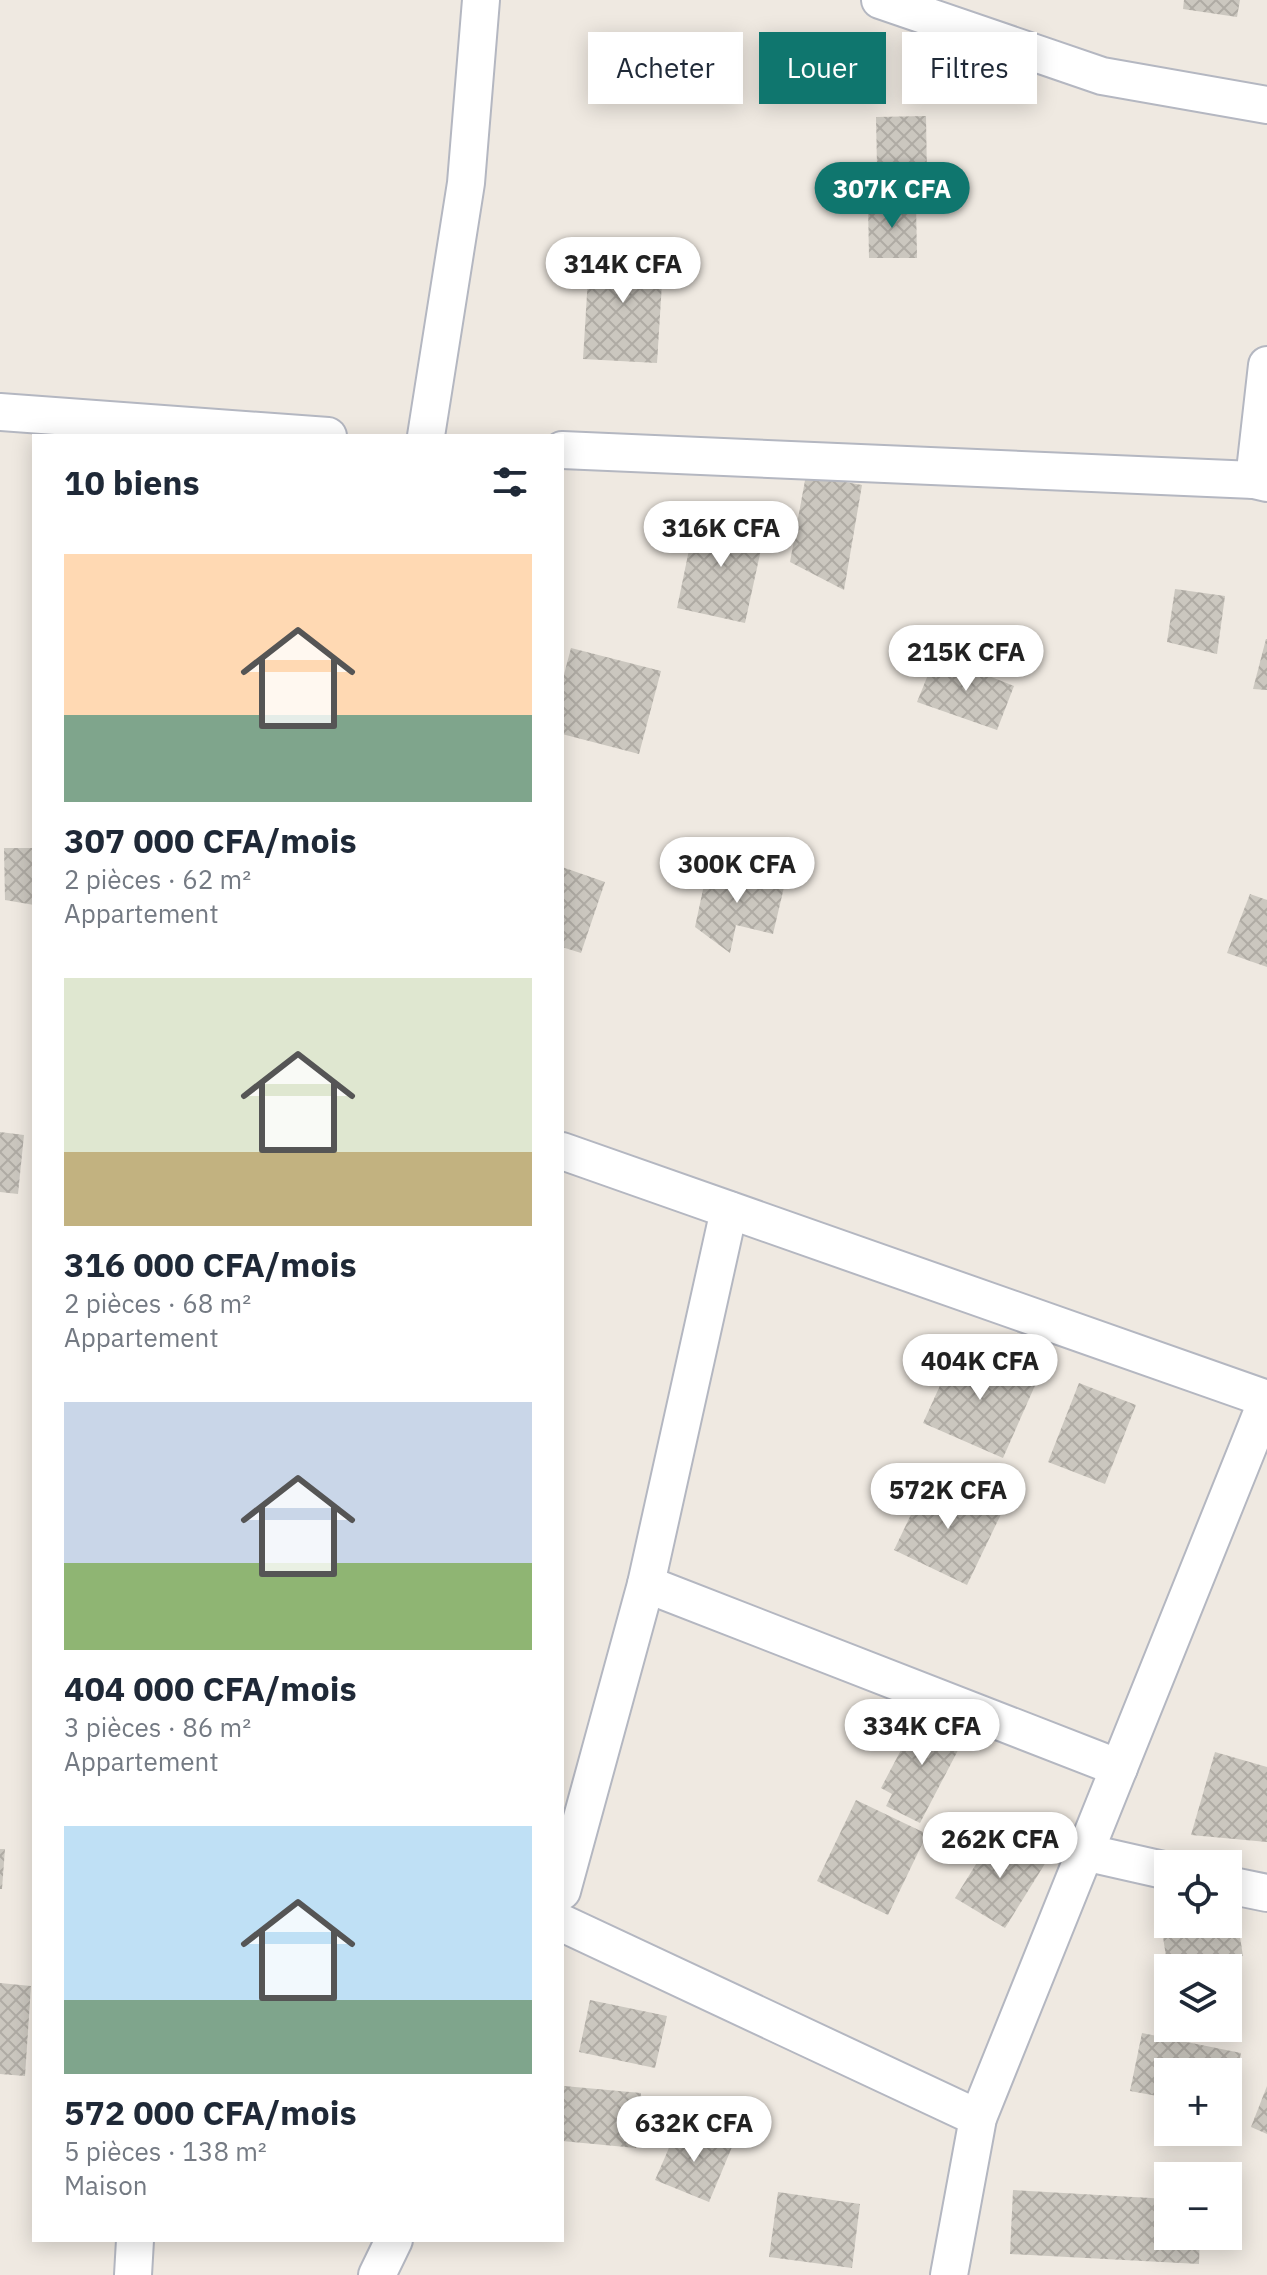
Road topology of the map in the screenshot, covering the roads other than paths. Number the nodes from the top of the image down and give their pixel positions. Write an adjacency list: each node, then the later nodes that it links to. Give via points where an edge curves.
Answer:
1 (481, 0): 7 (street, via 466,183)
2 (880, 0): 3 (street, via 1102,76)
3 (1267, 105)
4 (1267, 365): 9 (street)
5 (0, 412): 6 (street)
6 (301, 434)
7 (426, 434)
8 (564, 450): 9 (street)
9 (1261, 482)
10 (564, 1152): 11 (street)
11 (729, 1210): 12 (street); 13 (street)
12 (1267, 1400): 14 (street)
13 (646, 1584): 14 (street); 17 (street)
14 (1119, 1768): 15 (street)
15 (1084, 1852): 16 (street); 21 (street)
16 (1154, 1868)
17 (564, 1884)
18 (1242, 1888): 19 (street)
19 (1267, 1893)
20 (564, 1924): 21 (street)
21 (978, 2118): 26 (street)
22 (135, 2242): 24 (street)
23 (393, 2242): 25 (street)
24 (133, 2275)
25 (377, 2275)
26 (949, 2275)

